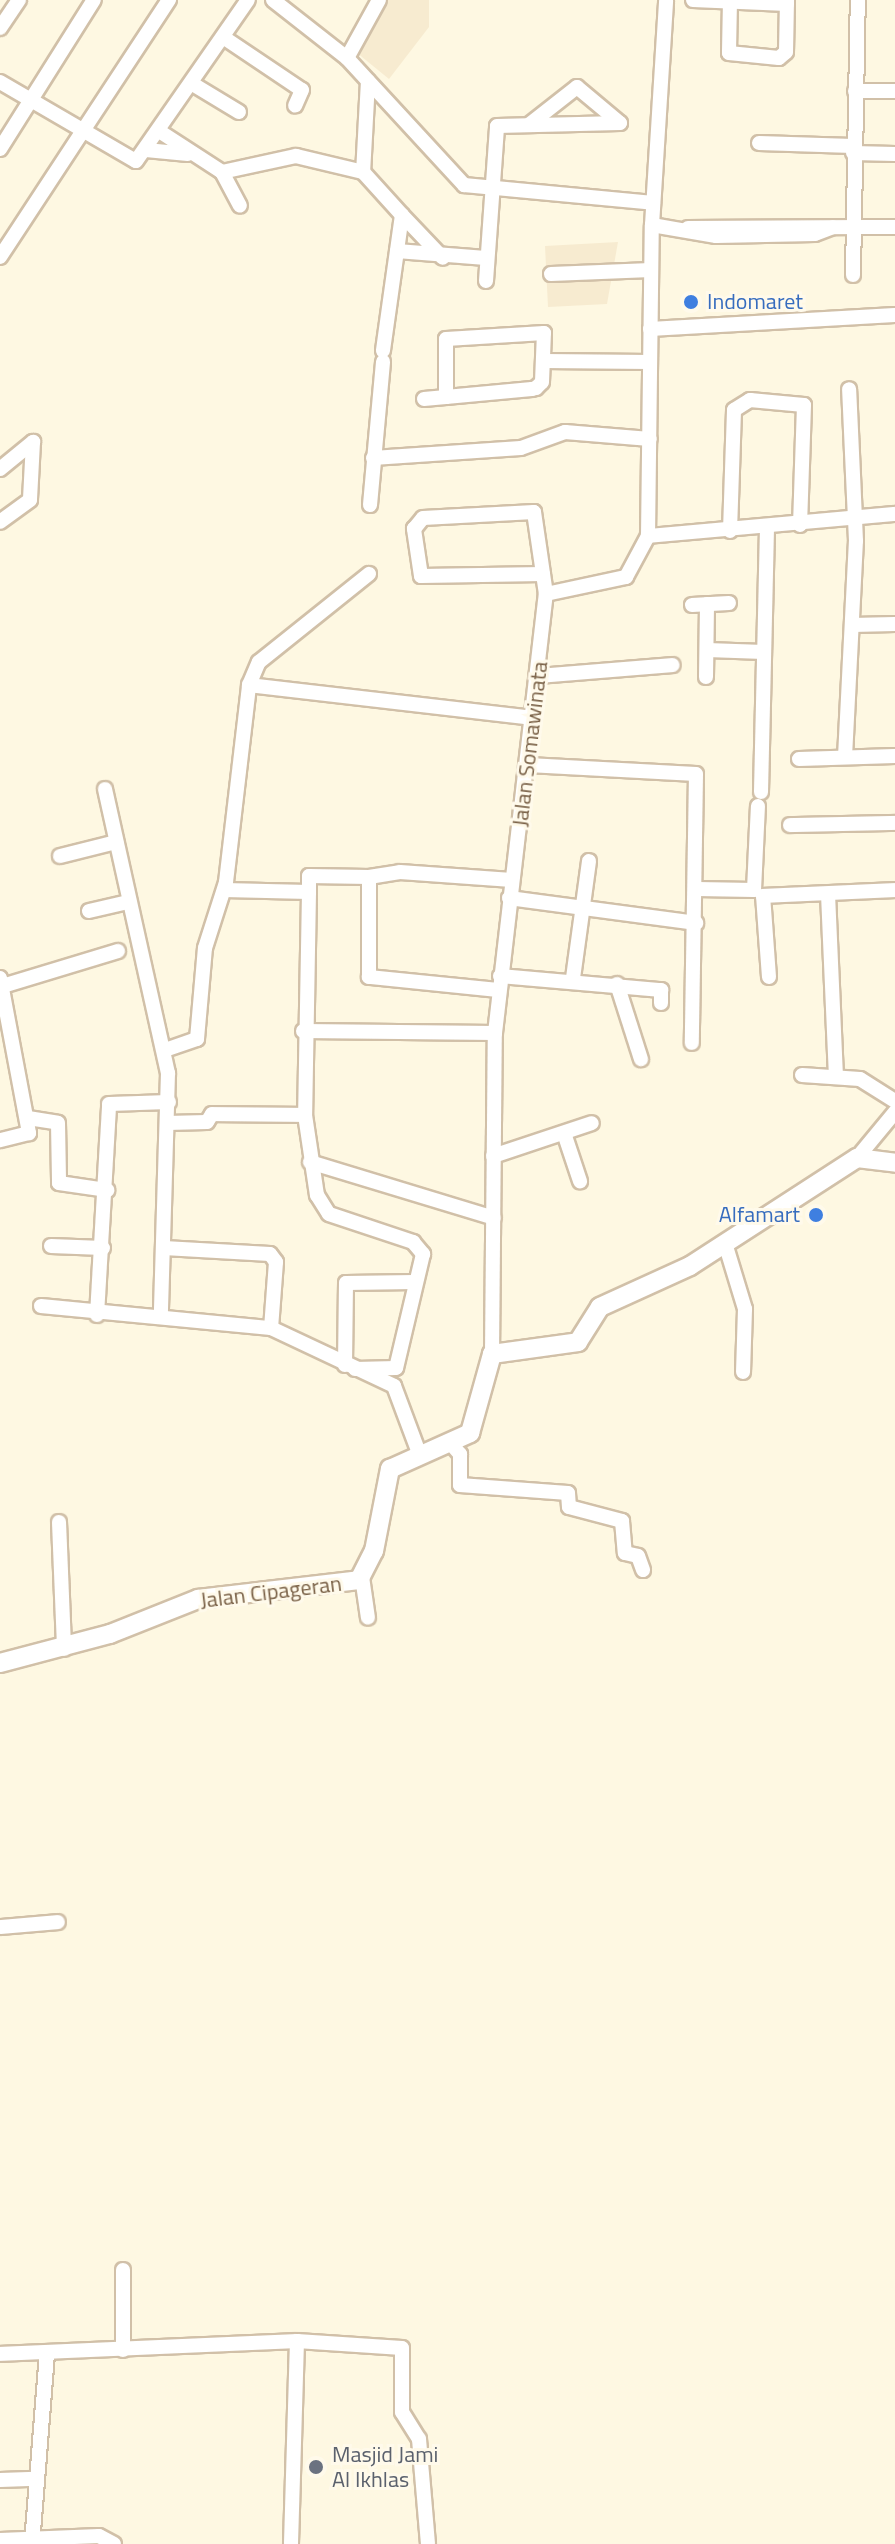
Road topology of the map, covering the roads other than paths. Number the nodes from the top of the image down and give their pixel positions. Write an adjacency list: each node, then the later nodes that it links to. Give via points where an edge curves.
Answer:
1 (19, 0): 12 (street)
2 (94, 0): 20 (street)
3 (169, 0): 24 (street)
4 (248, 0): 13 (street)
5 (273, 0): 14 (street)
6 (379, 0): 14 (street)
7 (666, 0): 35 (street)
8 (693, 0): 10 (street)
9 (858, 0): 18 (street)
10 (730, 1): 11 (street); 11 (street, via 728,48 735,58 784,57)
11 (787, 2)
12 (1, 24)
13 (223, 37): 17 (street); 21 (street, via 302,90)
14 (347, 58): 15 (street)
15 (368, 81): 33 (street); 34 (street, via 464,185)
16 (0, 82): 20 (street)
17 (191, 83): 22 (street); 25 (street)
18 (855, 91): 19 (street); 29 (street)
19 (895, 91)
20 (31, 99): 24 (street); 27 (street)
21 (295, 106)
22 (239, 112)
23 (530, 124): 23 (street, via 558,95 577,87 620,123); 34 (street, via 497,126)
24 (82, 129): 28 (street, via 136,161); 42 (street)
25 (159, 131): 28 (street); 30 (street)
26 (759, 143): 29 (street)
27 (0, 149)
28 (146, 150): 30 (street)
29 (853, 150): 31 (street); 39 (street)
30 (193, 154): 32 (street)
31 (895, 154)
32 (222, 172): 33 (street, via 296,156); 36 (street)
33 (363, 172): 37 (street)
34 (492, 191): 35 (street); 44 (street)
35 (653, 203): 38 (street)
36 (240, 206)
37 (402, 215): 41 (street); 43 (street)
38 (652, 225): 39 (street); 45 (street)
39 (854, 226): 40 (street); 47 (street)
40 (895, 227)
41 (397, 251): 43 (street); 57 (street)
42 (0, 257)
43 (443, 258): 44 (street)
44 (486, 258): 48 (street)
45 (651, 270): 46 (street); 50 (street)
46 (551, 274)
47 (853, 275)
48 (486, 281)
49 (895, 315): 50 (street)
50 (650, 329): 52 (street)
51 (544, 361): 52 (street); 54 (street, via 542,382 532,389); 54 (street, via 542,331 449,337)
52 (650, 362): 56 (street)
53 (849, 389): 61 (street)
54 (446, 397): 55 (street)
55 (424, 399)
56 (650, 439): 57 (street, via 565,432 521,448); 66 (street)
57 (373, 458): 59 (street)
58 (0, 469): 62 (street, via 33,442 30,500)
59 (370, 505)
60 (895, 514): 61 (street)
61 (855, 517): 63 (street); 72 (street)
62 (0, 522)
63 (800, 525): 64 (street); 65 (street, via 804,405 750,400 734,410)
64 (767, 529): 65 (street); 74 (street)
65 (730, 531): 66 (street)
66 (648, 536): 69 (street, via 626,577)
67 (369, 574): 78 (street, via 259,662)
68 (543, 574): 68 (street, Jalan Somawinata, via 421,576 414,529 423,518 534,512); 69 (street, Jalan Somawinata)
69 (546, 594): 76 (street, Jalan Somawinata)
70 (729, 603): 73 (street, via 700,604)
71 (895, 624): 72 (street)
72 (852, 625): 81 (street)
73 (707, 650): 74 (street); 77 (street)
74 (764, 652): 92 (street, via 754,890)
75 (673, 665): 76 (street)
76 (539, 676): 79 (street, Jalan Somawinata)
77 (706, 677)
78 (249, 685): 79 (street); 93 (street)
79 (533, 718): 83 (street, Jalan Somawinata)
80 (895, 756): 81 (street)
81 (845, 757): 82 (street)
82 (799, 759)
83 (528, 765): 91 (street, Jalan Somawinata); 92 (street, via 696,774)
84 (105, 789): 87 (street)
85 (895, 823): 86 (street)
86 (790, 825)
87 (116, 842): 88 (street); 98 (street)
88 (60, 856)
89 (589, 861): 99 (street)
90 (369, 877): 91 (street, via 400,872); 95 (street, via 309,876); 106 (street, via 369,977)
91 (512, 880): 97 (street, Jalan Somawinata)
92 (697, 889): 101 (street)
93 (224, 890): 95 (street); 112 (street, via 205,948 197,1039)
94 (895, 890): 96 (street)
95 (309, 892): 109 (street)
96 (828, 894): 103 (street, via 763,896); 115 (street)
97 (509, 898): 99 (street); 106 (street, Jalan Somawinata)
98 (128, 902): 100 (street); 112 (street)
99 (582, 910): 101 (street); 104 (street)
100 (89, 911)
101 (696, 923): 111 (street)
102 (118, 951): 105 (street)
103 (769, 977)
104 (573, 978): 106 (street); 107 (street)
105 (3, 981): 120 (street)
106 (499, 983): 110 (street, Jalan Somawinata)
107 (617, 984): 108 (street, via 661,990); 113 (street)
108 (661, 1003)
109 (303, 1031): 110 (street); 119 (street)
110 (495, 1033): 125 (street, Jalan Somawinata)
111 (692, 1043)
112 (165, 1050): 117 (street)
113 (641, 1059)
114 (802, 1075): 115 (street)
115 (836, 1076): 116 (street, via 860,1079)
116 (895, 1101)
117 (169, 1102): 121 (street); 130 (street, via 109,1104)
118 (895, 1112): 126 (street)
119 (305, 1115): 121 (street, via 212,1114 207,1122); 128 (street)
120 (28, 1118): 124 (street, via 27,1137); 130 (street, via 58,1123 59,1183)
121 (167, 1123): 135 (street)
122 (592, 1123): 123 (street)
123 (564, 1133): 125 (street); 129 (street)
124 (0, 1140)
125 (493, 1156): 131 (street, Jalan Somawinata)
126 (857, 1158): 127 (street); 132 (street)
127 (887, 1161)
128 (310, 1162): 131 (street); 136 (street, via 329,1214 421,1246)
129 (580, 1181)
130 (107, 1190): 134 (street)
131 (494, 1218): 141 (street, Jalan Somawinata)
132 (725, 1243): 141 (street, via 600,1307 578,1342); 143 (street, via 745,1309)
133 (51, 1246): 134 (street)
134 (103, 1248): 138 (street)
135 (164, 1248): 139 (street); 140 (street, via 270,1254 276,1262)
136 (415, 1282): 142 (street, via 396,1368); 142 (street, via 346,1283)
137 (41, 1306): 138 (street)
138 (97, 1315): 139 (street)
139 (161, 1315): 140 (street)
140 (271, 1328): 142 (street)
141 (492, 1354): 144 (street, via 474,1425)
142 (350, 1367): 145 (street, via 401,1394)
143 (743, 1372)
144 (453, 1446): 145 (street, Jalan Cipageran); 147 (street, via 460,1454 460,1485 568,1493 569,1507 622,1521 625,1553 638,1556)
145 (419, 1453): 148 (street, Jalan Cipageran, via 390,1469)
146 (59, 1522): 150 (street)
147 (643, 1570)
148 (362, 1577): 149 (street); 150 (street, Jalan Cipageran, via 180,1603)
149 (368, 1618)
150 (64, 1649): 151 (street, Jalan Cipageran)
151 (0, 1663)
152 (58, 1922): 153 (street)
153 (0, 1927)
154 (123, 2270): 156 (street)
155 (297, 2341): 156 (street); 164 (street); 165 (street, via 400,2345 402,2412 419,2439)
156 (123, 2350): 158 (street)
157 (0, 2354): 158 (street)
158 (47, 2355): 159 (street)
159 (36, 2479): 160 (street); 162 (street)
160 (0, 2480)
161 (0, 2540): 162 (street)
162 (32, 2542): 163 (street, via 99,2536)
163 (114, 2544)
164 (291, 2544)
165 (428, 2544)

